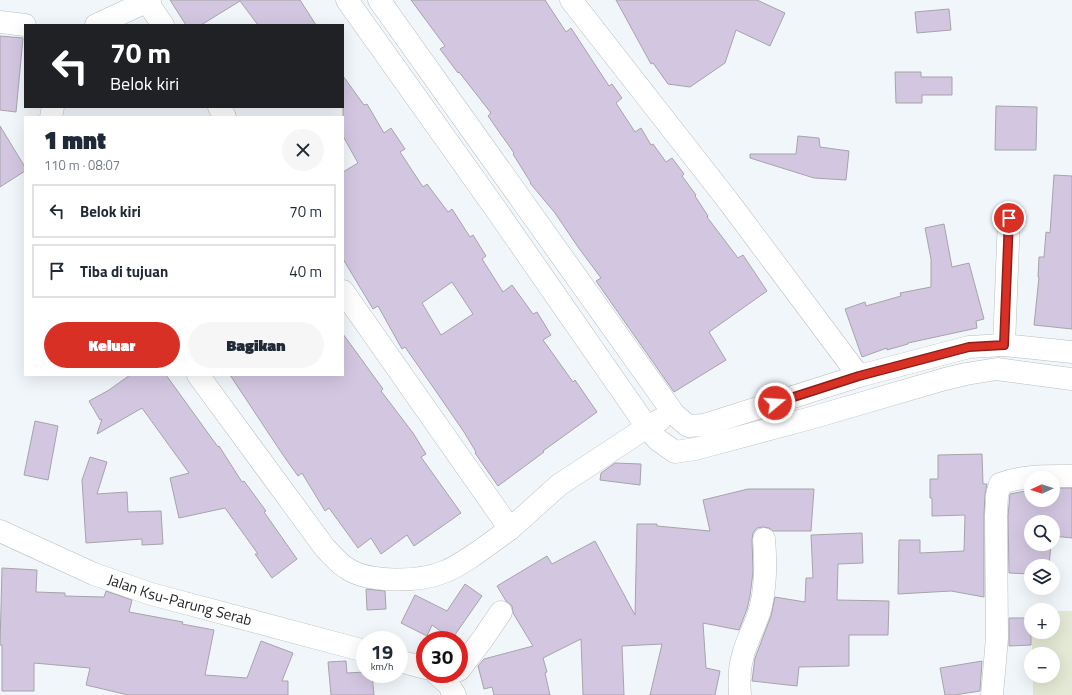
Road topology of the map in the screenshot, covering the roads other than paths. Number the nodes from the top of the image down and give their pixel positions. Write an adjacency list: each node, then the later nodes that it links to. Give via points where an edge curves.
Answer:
1 (348, 0): 18 (street)
2 (379, 0): 16 (street)
3 (571, 0): 14 (street, via 729,202)
4 (149, 1): 6 (street); 7 (street)
5 (0, 22): 8 (street)
6 (98, 24)
7 (162, 24)
8 (24, 25)
9 (1009, 218): 11 (street)
10 (344, 292): 21 (street)
11 (1004, 345): 12 (street); 14 (street, via 969,347)
12 (1072, 352)
13 (199, 376): 21 (street, via 325,548 348,569 371,577 424,578 459,564)
14 (859, 376): 17 (street)
15 (1072, 378): 19 (street, via 997,369 966,374)
16 (674, 414): 17 (street, via 688,426); 18 (street)
17 (704, 425): 19 (street)
18 (647, 426): 19 (street, via 658,440 675,452); 21 (street, via 559,485)
19 (695, 450)
20 (1072, 476): 28 (street, via 1037,476 1012,479 1000,484 996,516 997,638)
21 (510, 529)
22 (0, 531): 25 (street, Jalan Ksu-Parung Serab, via 94,574 151,594)
23 (764, 539): 27 (street, via 764,588 760,608 742,657)
24 (501, 612): 26 (street)
25 (356, 649)
26 (468, 658)
27 (740, 695)
28 (992, 695)

